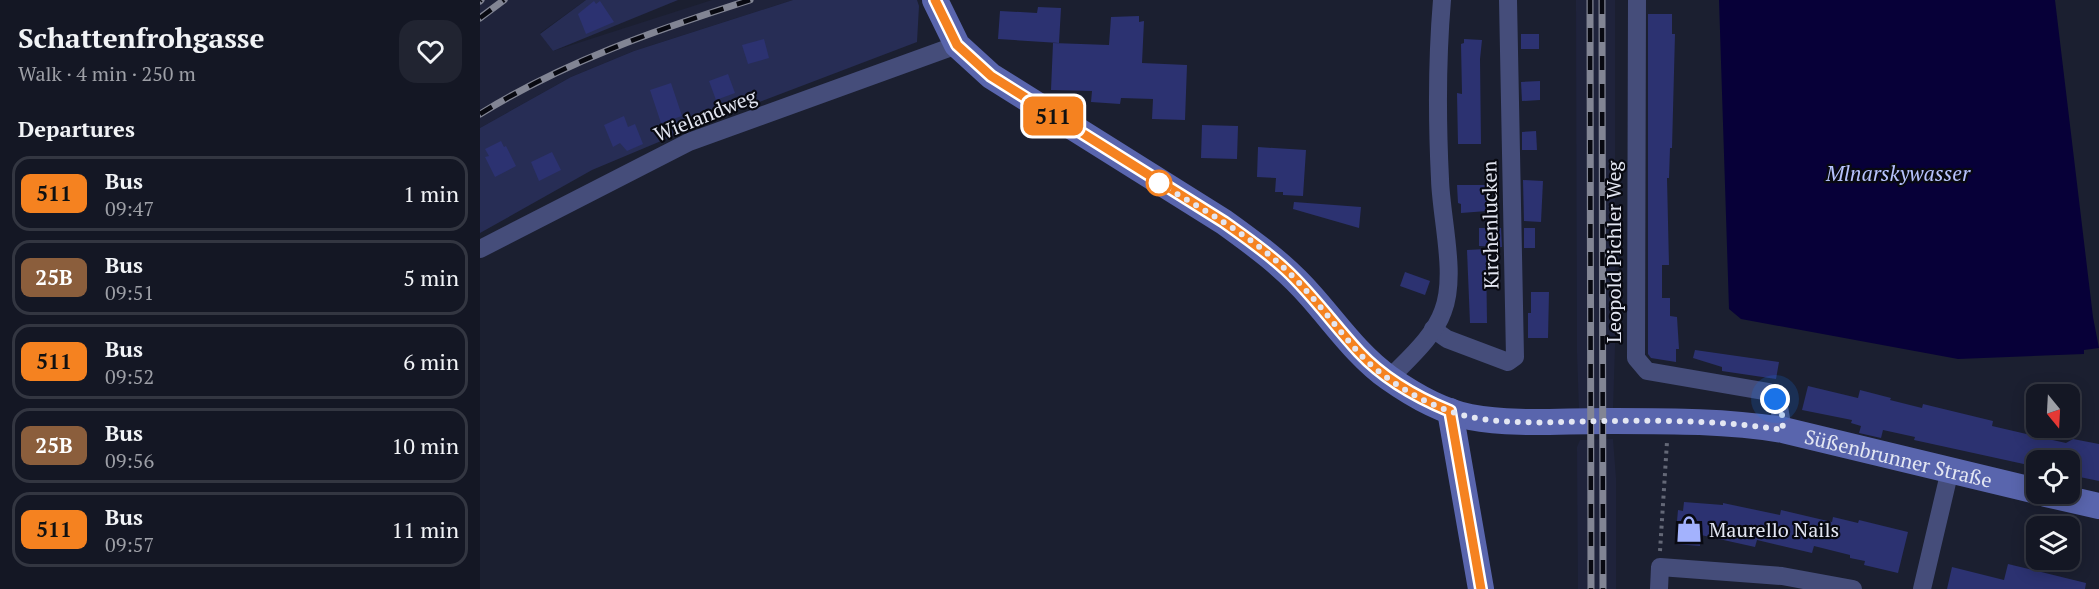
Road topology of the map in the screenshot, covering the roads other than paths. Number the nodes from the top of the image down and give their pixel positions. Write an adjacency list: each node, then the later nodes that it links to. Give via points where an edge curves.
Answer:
1 (934, 0): 5 (street)
2 (1442, 0): 7 (street, via 1438,108 1449,280 1443,314)
3 (1508, 0): 7 (street, Kirchenlucken, via 1515,357 1508,362 1447,339)
4 (1637, 0): 10 (street, Leopold Pichler Weg, via 1635,358 1647,371 1769,392 1779,407)
5 (957, 45): 6 (street, Wielandweg, via 689,142); 8 (street, Süßenbrunner Straße, via 991,76 1260,248 1286,270 1359,353)
6 (480, 249)
7 (1433, 329): 8 (street)
8 (1389, 379): 9 (street, Süßenbrunner Straße)
9 (1450, 411): 10 (street, Süßenbrunner Straße, via 1504,420 1717,423); 15 (street)
10 (1783, 430): 11 (street, Süßenbrunner Straße)
11 (1950, 470): 12 (street, Süßenbrunner Straße); 18 (street)
12 (2026, 488)
13 (2080, 502): 14 (street)
14 (2099, 506)
15 (1481, 589)
16 (1659, 589): 17 (street, via 1660,567 1782,576)
17 (1853, 589)
18 (1922, 589)

